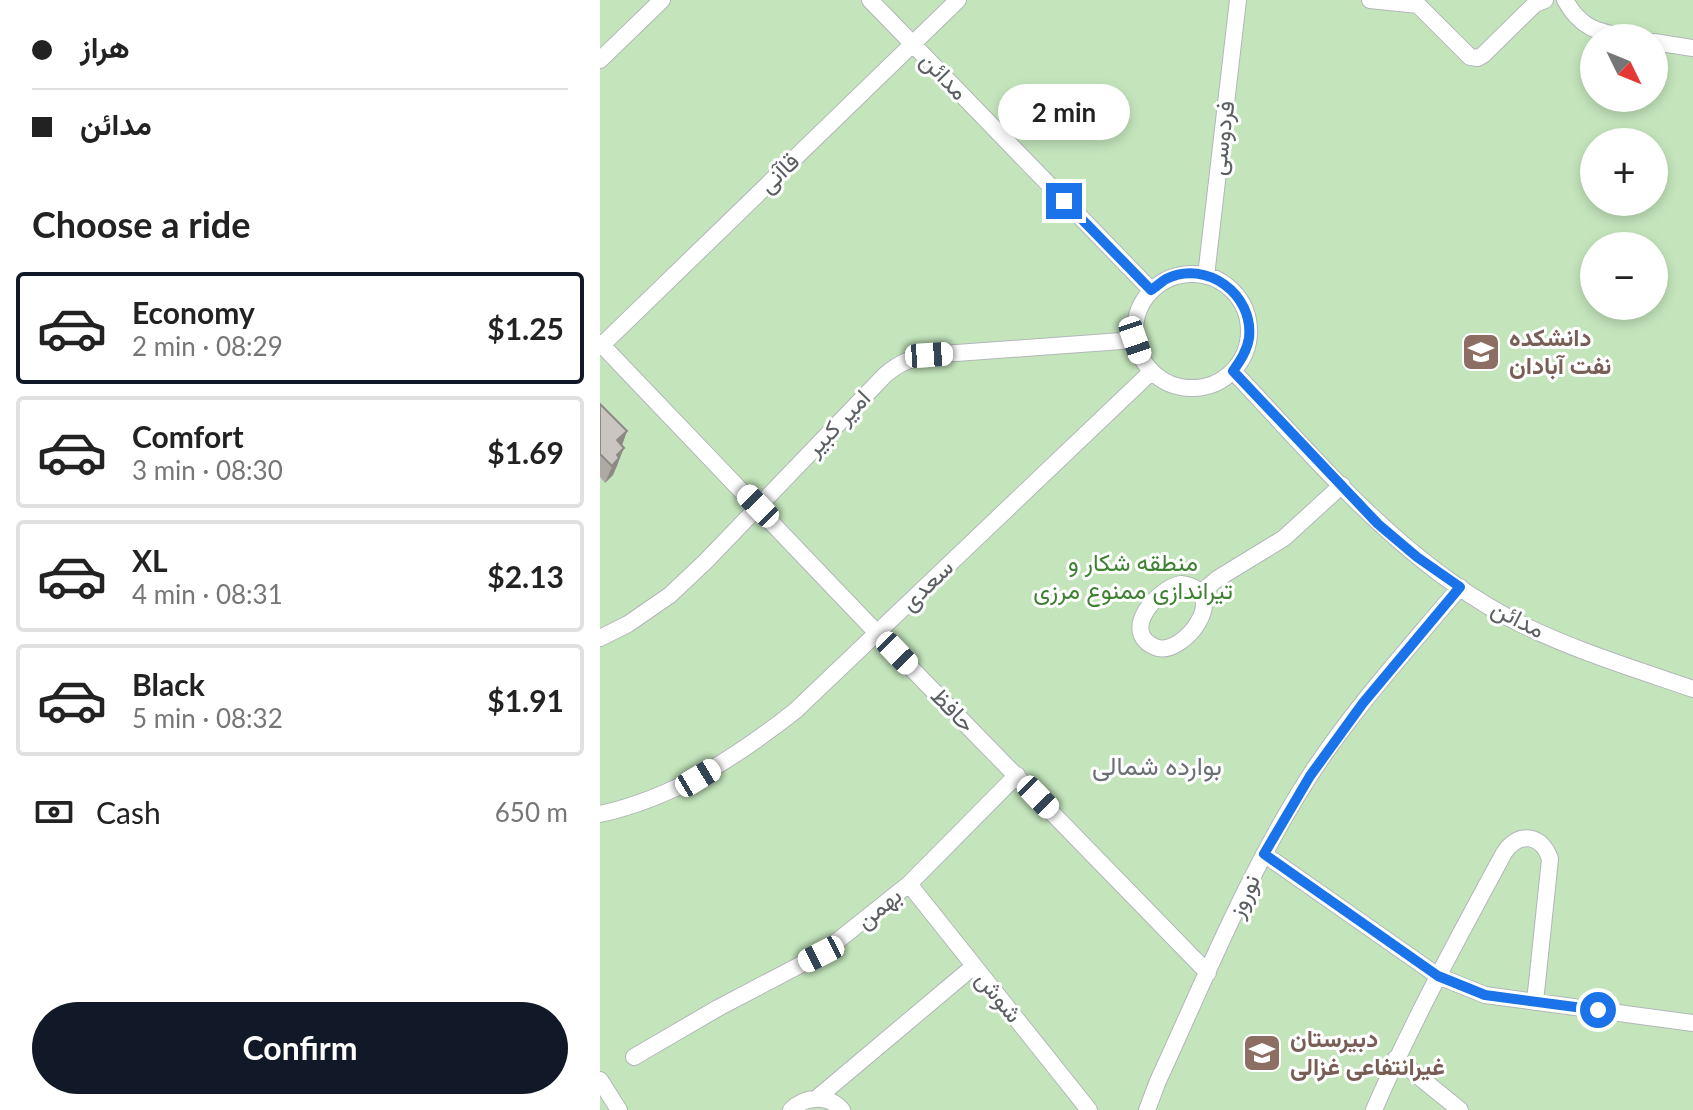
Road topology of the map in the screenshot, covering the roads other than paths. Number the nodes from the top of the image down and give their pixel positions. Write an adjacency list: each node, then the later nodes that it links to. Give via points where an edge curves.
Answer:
1 (662, 0): 12 (street)
2 (870, 0): 9 (street, مدائن)
3 (958, 0): 9 (street, قاآنی)
4 (1238, 0): 13 (street, فردوسی)
5 (1370, 0): 6 (street, via 1418,5 1470,57 1478,58)
6 (1545, 0)
7 (1561, 1): 8 (street)
8 (1584, 24)
9 (912, 44): 14 (street, مدائن); 16 (street, قاآنی)
10 (1668, 44): 11 (street)
11 (1693, 48)
12 (600, 60)
13 (1206, 276): 14 (street, via 1183,274); 17 (street, via 1232,290 1249,321 1249,339)
14 (1151, 290): 15 (street, via 1140,305)
15 (1135, 340): 18 (street); 20 (street, امیر کبیر, via 929,355 897,364)
16 (601, 345): 20 (street, حافظ)
17 (1233, 371): 18 (street, via 1201,388 1183,388); 19 (street, مدائن)
18 (1151, 372): 23 (street, سعدی)
19 (1342, 485): 21 (street, مدائن, via 1378,524); 22 (street, via 1284,538)
20 (758, 506): 23 (street, حافظ); 24 (street, امیر کبیر, via 670,595)
21 (1460, 587): 25 (street, مدائن, via 1520,623); 28 (street, نوروز, via 1363,703 1310,776)
22 (1200, 594)
23 (877, 633): 26 (street, حافظ); 27 (street, سعدی, via 795,711 748,747 652,799)
24 (600, 638)
25 (1693, 689)
26 (1017, 775): 29 (street, بهمن); 31 (street, حافظ)
27 (600, 814)
28 (1264, 854): 31 (street, نوروز); 32 (street)
29 (909, 884): 30 (street, شوش); 35 (street, بهمن, via 821,954)
30 (974, 966): 38 (street); 42 (street, شوش)
31 (1208, 973): 43 (street, نوروز)
32 (1438, 976): 33 (street, via 1485,995); 33 (street, via 1508,846 1529,838 1543,845 1550,859); 36 (street)
33 (1535, 1002): 34 (street)
34 (1693, 1023)
35 (634, 1057)
36 (1396, 1058): 44 (street); 45 (street)
37 (600, 1080): 39 (street)
38 (817, 1098): 40 (street); 41 (street)
39 (619, 1110)
40 (791, 1110)
41 (842, 1110)
42 (1089, 1110)
43 (1147, 1110)
44 (1374, 1110)
45 (1460, 1110)

